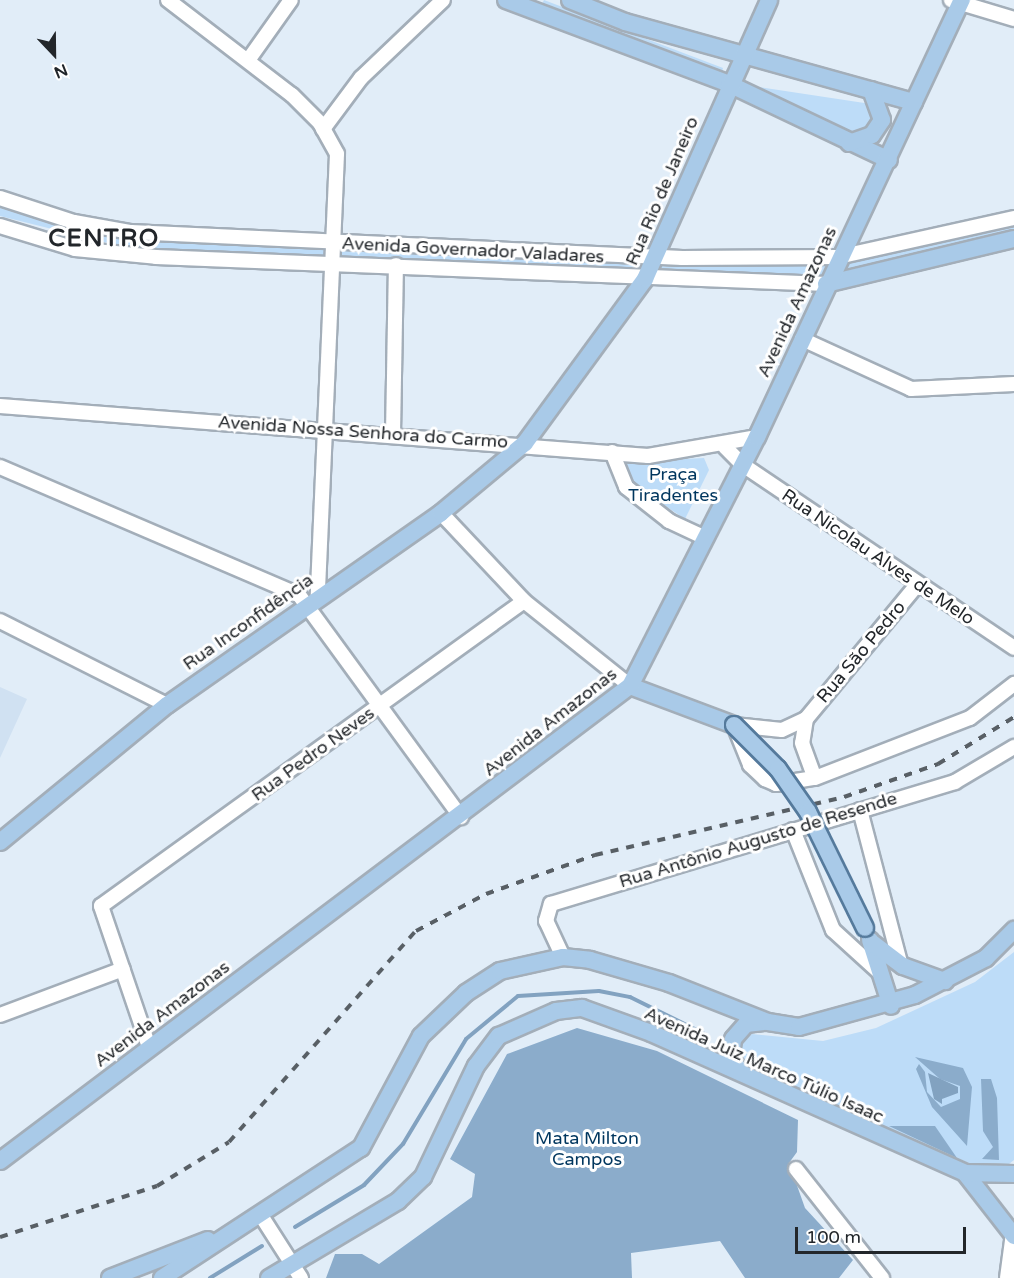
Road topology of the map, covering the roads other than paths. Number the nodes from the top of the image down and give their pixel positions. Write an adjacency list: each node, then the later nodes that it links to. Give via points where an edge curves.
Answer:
1 (168, 0): 11 (street)
2 (291, 0): 11 (street)
3 (443, 0): 15 (street, via 361,78)
4 (506, 0): 8 (main road)
5 (570, 0): 10 (main road, via 625,22)
6 (769, 0): 10 (main road, Rua Rio de Janeiro)
7 (958, 1): 9 (street); 14 (main road, Avenida Amazonas)
8 (534, 5): 12 (main road)
9 (1014, 19)
10 (744, 55): 12 (main road, Rua Rio de Janeiro); 13 (main road)
11 (249, 59): 15 (street)
12 (729, 84): 16 (main road); 23 (main road, Rua Rio de Janeiro)
13 (871, 90): 14 (main road); 16 (main road, via 882,120 872,135)
14 (914, 102): 17 (main road, Avenida Amazonas)
15 (323, 129): 22 (street, via 337,154)
16 (849, 143): 17 (main road)
17 (889, 160): 24 (main road, Avenida Amazonas)
18 (0, 198): 22 (street, Avenida Governador Valadares, via 108,229)
19 (1014, 218): 24 (street, Avenida Governador Valadares)
20 (0, 226): 25 (street, Avenida Governador Valadares, via 75,249 144,256)
21 (1014, 239): 28 (main road, Avenida Governador Valadares)
22 (333, 244): 23 (street, Avenida Governador Valadares); 25 (street)
23 (657, 257): 24 (street, Avenida Governador Valadares); 27 (main road, Rua Rio de Janeiro)
24 (838, 257): 28 (main road, Avenida Amazonas)
25 (333, 261): 26 (street, Avenida Governador Valadares); 32 (street)
26 (396, 265): 27 (street, Avenida Governador Valadares); 33 (street)
27 (645, 279): 28 (street, Avenida Governador Valadares); 35 (main road, Rua Rio de Janeiro)
28 (826, 284): 29 (main road, Avenida Amazonas)
29 (802, 339): 30 (street, via 911,389); 34 (main road, Avenida Amazonas)
30 (1014, 384)
31 (0, 406): 32 (street, Avenida Nossa Senhora do Carmo)
32 (325, 431): 33 (street, Avenida Nossa Senhora do Carmo); 43 (street)
33 (393, 434): 35 (street, Avenida Nossa Senhora do Carmo)
34 (757, 437): 36 (street, Avenida Nossa Senhora do Carmo); 38 (main road, Avenida Amazonas)
35 (525, 443): 37 (street, Avenida Nossa Senhora do Carmo); 40 (main road, Rua Inconfidência)
36 (724, 447): 37 (street, Avenida Nossa Senhora do Carmo, via 648,456); 38 (street, Rua Nicolau Alves de Melo)
37 (612, 452): 41 (street, via 626,487 669,521)
38 (743, 465): 41 (main road, Avenida Amazonas); 42 (street, Rua Nicolau Alves de Melo)
39 (0, 467): 43 (street)
40 (441, 513): 43 (main road, Rua Inconfidência); 44 (street)
41 (705, 538): 48 (main road, Avenida Amazonas)
42 (917, 585): 46 (street, Rua Nicolau Alves de Melo); 51 (street, Rua São Pedro)
43 (312, 600): 49 (main road, Rua Inconfidência); 50 (street)
44 (524, 601): 48 (street); 50 (street, Rua Pedro Neves)
45 (0, 621): 49 (street)
46 (1014, 648)
47 (1014, 684): 54 (street, via 970,718)
48 (630, 686): 52 (main road); 56 (main road, Avenida Amazonas)
49 (167, 705): 58 (main road, Rua Inconfidência)
50 (382, 705): 56 (street); 63 (street, Rua Pedro Neves, via 101,906)
51 (806, 718): 52 (street, Rua São Pedro, via 782,730); 54 (street, Rua São Pedro, via 804,752)
52 (734, 725): 54 (street, via 750,765 765,779 776,784); 60 (main road, bridge, via 778,769 808,812)
53 (1014, 747): 55 (street, Rua Antônio Augusto de Resende, via 955,782)
54 (815, 778)
55 (860, 810): 57 (street, Rua Antônio Augusto de Resende); 62 (street, via 891,945)
56 (461, 817): 69 (main road, Avenida Amazonas)
57 (793, 830): 61 (street, Rua Antônio Augusto de Resende, via 551,904 546,921); 64 (street, via 833,930)
58 (0, 842)
59 (1014, 930): 65 (main road, Avenida Juiz Marco Túlio Isaac, via 986,958)
60 (868, 935): 62 (main road); 64 (main road)
61 (563, 957): 68 (main road, Avenida Juiz Marco Túlio Isaac, via 669,982); 75 (main road, Avenida Juiz Marco Túlio Isaac, via 500,971 466,993 420,1036 361,1148)
62 (903, 966): 65 (main road)
63 (123, 969): 67 (street); 69 (street)
64 (878, 971): 66 (main road)
65 (945, 981): 66 (main road, Avenida Juiz Marco Túlio Isaac)
66 (891, 1006): 68 (main road, Avenida Juiz Marco Túlio Isaac, via 799,1027)
67 (0, 1015)
68 (768, 1022): 70 (main road, via 746,1024 733,1039 731,1058)
69 (149, 1047): 71 (main road, Avenida Amazonas)
70 (741, 1071): 74 (main road, Avenida Juiz Marco Túlio Isaac); 78 (main road, Avenida Juiz Marco Túlio Isaac, via 582,1008 524,1021 499,1036 476,1066 423,1177 398,1201)
71 (0, 1161)
72 (796, 1169): 83 (street)
73 (1009, 1172): 74 (main road)
74 (965, 1173): 77 (main road)
75 (260, 1214): 76 (main road, Avenida Juiz Marco Túlio Isaac); 78 (street)
76 (234, 1231): 79 (main road); 80 (main road, Avenida Juiz Marco Túlio Isaac)
77 (1013, 1234): 84 (street)
78 (293, 1262): 81 (main road, Avenida Juiz Marco Túlio Isaac); 82 (street)
79 (110, 1278)
80 (162, 1278)
81 (269, 1278)
82 (301, 1278)
83 (882, 1278)
84 (1008, 1278)

